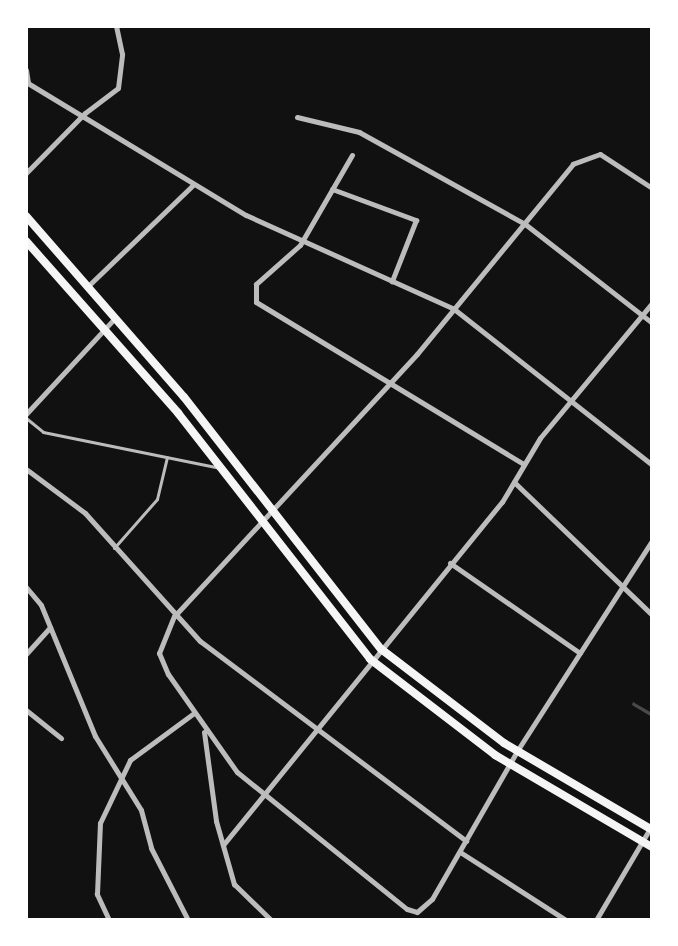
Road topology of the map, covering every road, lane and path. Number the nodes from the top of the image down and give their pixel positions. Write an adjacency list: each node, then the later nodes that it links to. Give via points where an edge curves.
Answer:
1 (116, 26): 4 (street, via 122,54 118,88)
2 (26, 70): 3 (street)
3 (27, 82): 4 (street)
4 (85, 113): 7 (street); 8 (street)
5 (297, 117): 12 (street, via 359,132)
6 (352, 155): 10 (street)
7 (26, 173)
8 (193, 185): 13 (street); 16 (street)
9 (652, 188): 12 (street, via 611,159 590,154 573,164)
10 (332, 189): 13 (street); 15 (street, via 416,220)
11 (26, 216): 16 (main road)
12 (525, 224): 18 (street); 19 (street)
13 (303, 239): 15 (street); 23 (street, via 256,284 256,302)
14 (26, 241): 22 (main road)
15 (392, 281): 18 (street)
16 (85, 288): 20 (main road)
17 (652, 303): 19 (street)
18 (454, 309): 23 (street); 24 (street)
19 (643, 315): 21 (street); 24 (street)
20 (113, 320): 22 (street); 32 (main road, via 184,397)
21 (652, 323)
22 (102, 331): 25 (street); 29 (main road)
23 (391, 383): 27 (street); 32 (street)
24 (571, 402): 27 (street); 28 (street)
25 (26, 416): 26 (lane, via 43,432)
26 (167, 456): 29 (lane); 35 (lane, via 157,499)
27 (524, 464): 31 (street)
28 (652, 465)
29 (220, 468): 33 (main road)
30 (26, 469): 35 (street, via 85,513)
31 (514, 482): 36 (street); 37 (street)
32 (272, 511): 33 (street); 42 (main road)
33 (261, 522): 40 (street); 45 (main road)
34 (652, 541): 37 (street)
35 (114, 548): 40 (street)
36 (450, 563): 42 (street); 43 (street)
37 (620, 586): 39 (street); 43 (street)
38 (26, 587): 41 (street)
39 (652, 615)
40 (174, 616): 47 (street, via 159,653); 48 (street)
41 (50, 627): 44 (street); 53 (street, via 95,736)
42 (381, 649): 45 (street); 51 (main road)
43 (580, 653): 51 (street)
44 (26, 654)
45 (370, 659): 48 (street); 52 (main road)
46 (26, 710): 50 (street)
47 (194, 713): 49 (street); 53 (street, via 148,743)
48 (316, 726): 54 (street); 56 (street)
49 (203, 727): 54 (street, via 237,772); 58 (street)
50 (61, 738)
51 (517, 751): 52 (street); 55 (main road)
52 (510, 764): 56 (street); 57 (main road)
53 (120, 777): 61 (street, via 95,847 97,894); 62 (street, via 141,810 151,848)
54 (264, 794): 58 (street); 60 (street, via 413,912 428,904)
55 (651, 828): 57 (street)
56 (466, 842): 60 (street)
57 (643, 842): 59 (main road); 65 (street)
58 (223, 845): 63 (street, via 239,892)
59 (652, 847)
60 (460, 852): 64 (street)
61 (109, 920)
62 (188, 920)
63 (271, 920)
64 (566, 920)
65 (596, 920)

